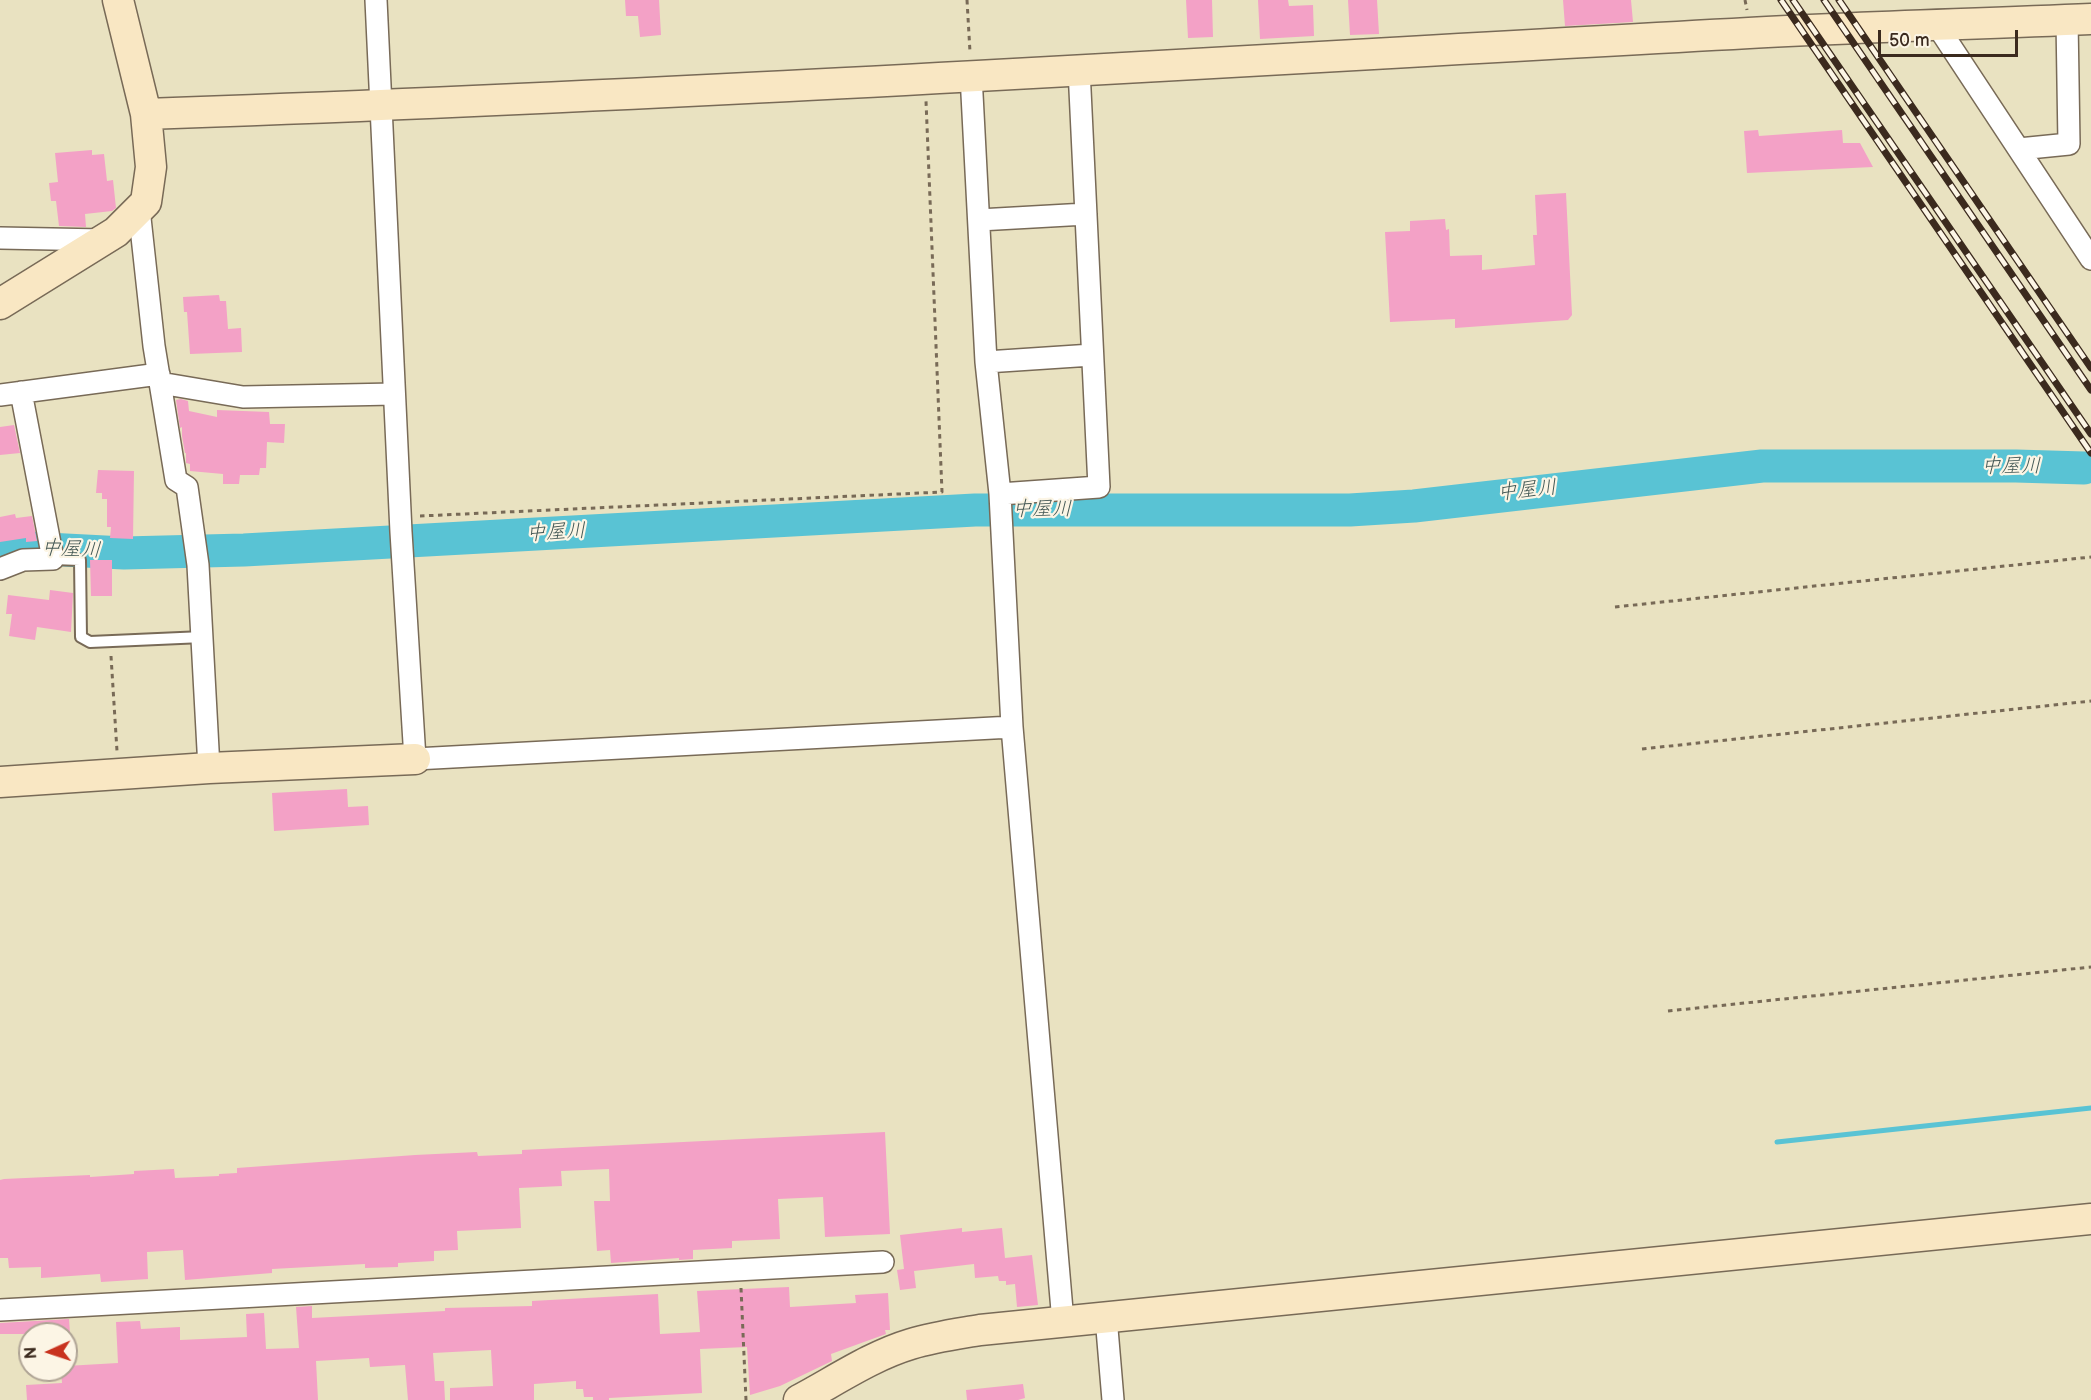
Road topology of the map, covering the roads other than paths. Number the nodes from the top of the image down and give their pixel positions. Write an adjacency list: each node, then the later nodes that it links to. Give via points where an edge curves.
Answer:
1 (118, 0): 8 (street)
2 (376, 0): 7 (street)
3 (1934, 12): 4 (street); 5 (street); 9 (street)
4 (2079, 20): 9 (street, via 2069,144)
5 (1079, 69): 6 (street); 11 (street)
6 (971, 75): 7 (street); 12 (street)
7 (381, 106): 8 (street); 21 (street)
8 (146, 114): 10 (street, via 151,166 146,202)
9 (2019, 149): 15 (street)
10 (139, 209): 14 (street); 19 (street)
11 (1086, 214): 12 (street); 17 (street)
12 (979, 220): 18 (street)
13 (0, 238): 14 (street)
14 (104, 240): 16 (street)
15 (2091, 258)
16 (0, 304)
17 (1092, 355): 18 (street); 23 (street, via 1099,488)
18 (986, 362): 23 (street)
19 (160, 379): 20 (street); 21 (street, via 243,397); 26 (street, via 176,480 187,487)
20 (21, 392): 22 (street); 24 (street)
21 (394, 394): 28 (street)
22 (0, 395)
23 (1001, 505): 27 (street)
24 (52, 550): 25 (street); 26 (lane, via 80,560 81,637 90,642)
25 (0, 569)
26 (203, 637): 29 (street)
27 (1012, 727): 28 (street); 35 (street)
28 (415, 759): 29 (street)
29 (209, 768): 30 (street)
30 (0, 782)
31 (2091, 1219): 34 (street)
32 (883, 1262): 33 (street)
33 (0, 1310)
34 (1106, 1317): 35 (street); 37 (street)
35 (1063, 1322): 36 (street, via 980,1330 910,1344)
36 (799, 1400)
37 (1113, 1400)

